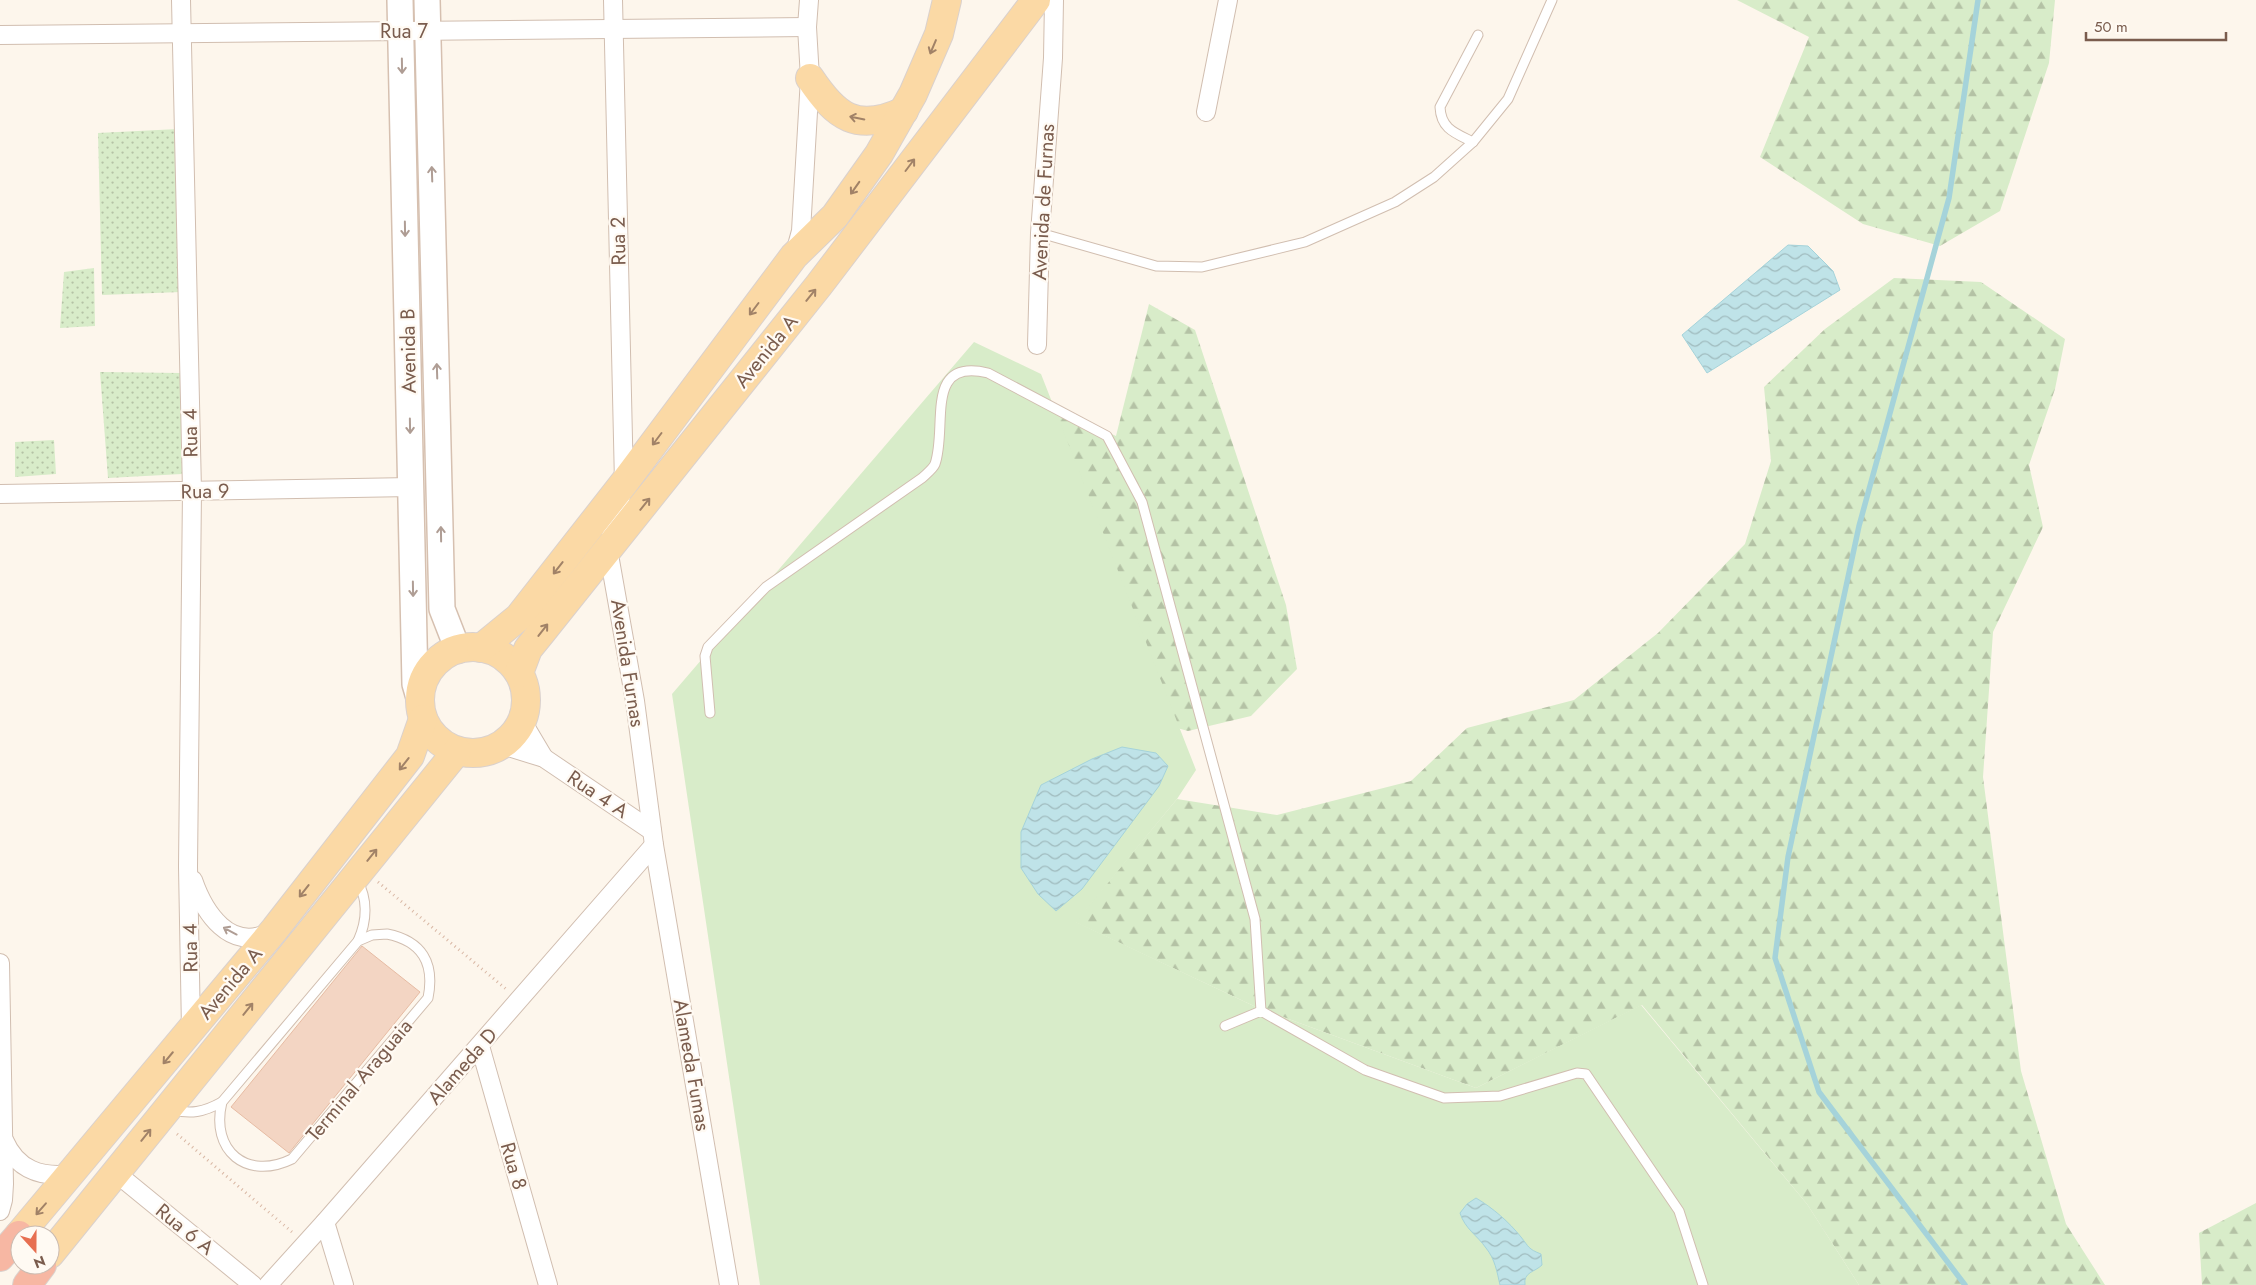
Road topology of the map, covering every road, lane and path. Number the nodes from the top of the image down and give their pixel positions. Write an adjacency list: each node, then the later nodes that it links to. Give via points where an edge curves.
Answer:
1 (181, 0): 15 (street, Rua 4)
2 (400, 0): 13 (street, Avenida B)
3 (427, 0): 14 (street, Avenida B)
4 (613, 0): 11 (street, Rua 2)
5 (809, 0): 10 (street, Avenida A)
6 (947, 0): 19 (main road, one-way to 19, via 938,34)
7 (1228, 0): 20 (street)
8 (1552, 0): 21 (lane, via 1508,99)
9 (1041, 1): 12 (main road, Avenida de Furnas); 22 (street, Avenida de Furnas, via 1052,58)
10 (807, 26): 11 (street, Rua 7); 18 (street, Avenida A)
11 (614, 29): 14 (street, Rua 7); 25 (street, Rua 2)
12 (1013, 29): 29 (main road, Avenida A, one-way to 12, via 819,285)
13 (401, 31): 14 (street, Rua 7); 15 (street, Rua 7); 26 (street, Avenida B, one-way to 26)
14 (428, 31): 30 (street, Avenida B, one-way to 14, via 442,609)
15 (182, 32): 16 (street, Rua 7); 27 (street, Rua 4)
16 (0, 35)
17 (1478, 35): 21 (lane, via 1440,107 1440,117 1445,126)
18 (810, 78): 19 (main road, one-way to 18, via 878,120 859,120 840,114 825,101); 23 (street, Avenida A, via 801,231)
19 (904, 111): 23 (main road, one-way to 23, via 879,154 835,216)
20 (1206, 112)
21 (1473, 142): 22 (lane, via 1434,176 1395,202 1305,242 1202,267 1156,266)
22 (1040, 233): 24 (street, Avenida de Furnas)
23 (794, 256): 25 (main road, Avenida A, one-way to 25)
24 (1037, 345)
25 (624, 483): 29 (street, Avenida Furnas); 30 (main road, Avenida A, one-way to 30, via 519,617)
26 (411, 487): 27 (street, Rua 9); 32 (street, Avenida B, one-way to 32, via 415,684)
27 (192, 491): 28 (street, Rua 9); 39 (street, Rua 4)
28 (0, 494)
29 (608, 550): 31 (main road, Avenida A, one-way to 29, via 528,649); 38 (street, Avenida Furnas, via 635,701)
30 (469, 649): 31 (main road, via 503,656); 32 (main road, via 446,655 426,675 421,688)
31 (519, 673): 34 (main road, via 527,705)
32 (421, 710): 36 (main road, via 433,736); 41 (main road, Avenida A, one-way to 41, via 410,756)
33 (710, 713): 45 (lane, via 705,656 708,647 766,587 922,478 934,465 943,392 948,379 957,372 973,369 988,373 1107,436 1142,502 1255,919)
34 (522, 721): 35 (main road, via 514,735); 37 (street, Rua 4 A)
35 (502, 745): 36 (main road, via 488,752 472,754); 37 (street, Rua 4 A)
36 (457, 751): 40 (main road, Avenida A, one-way to 36)
37 (544, 758): 38 (street, Rua 4 A)
38 (653, 838): 48 (street, Alameda D); 66 (street, Alameda Fumas)
39 (188, 866): 41 (street, Rua 4, one-way to 39, via 259,938 249,939 225,930 208,913); 47 (street, Rua 4)
40 (364, 878): 42 (lane, via 365,918); 44 (path); 50 (main road, Avenida A, one-way to 40)
41 (274, 929): 47 (main road, Avenida A)
42 (358, 941): 49 (lane); 49 (lane, Terminal Araguaia, via 387,934 414,944 430,969 428,998 292,1159 264,1168 248,1165 237,1157 225,1146 220,1132 218,1117)
43 (0, 963): 51 (street)
44 (507, 990)
45 (1261, 1011): 46 (lane); 67 (lane, via 1365,1070 1444,1098 1500,1096 1577,1073 1586,1074 1679,1211)
46 (1225, 1026)
47 (191, 1029): 53 (main road, Avenida A, one-way to 53)
48 (480, 1046): 56 (street, Alameda D); 65 (street, Rua 8)
49 (222, 1102): 50 (lane, via 211,1108)
50 (169, 1118): 52 (main road, Avenida A, one-way to 50); 59 (path)
51 (3, 1137): 53 (street, via 15,1158 28,1170 43,1175); 54 (street)
52 (116, 1173): 60 (main road, Avenida A); 62 (street, Rua 6 A)
53 (72, 1174): 57 (main road, Avenida A, one-way to 57)
54 (4, 1184): 55 (street); 58 (street)
55 (0, 1211)
56 (325, 1222): 63 (street, Alameda D); 64 (street)
57 (18, 1225)
58 (10, 1233): 61 (highway)
59 (293, 1234)
60 (60, 1242)
61 (0, 1257)
62 (253, 1285)
63 (268, 1285)
64 (344, 1285)
65 (548, 1285)
66 (729, 1285)
67 (1703, 1285)

